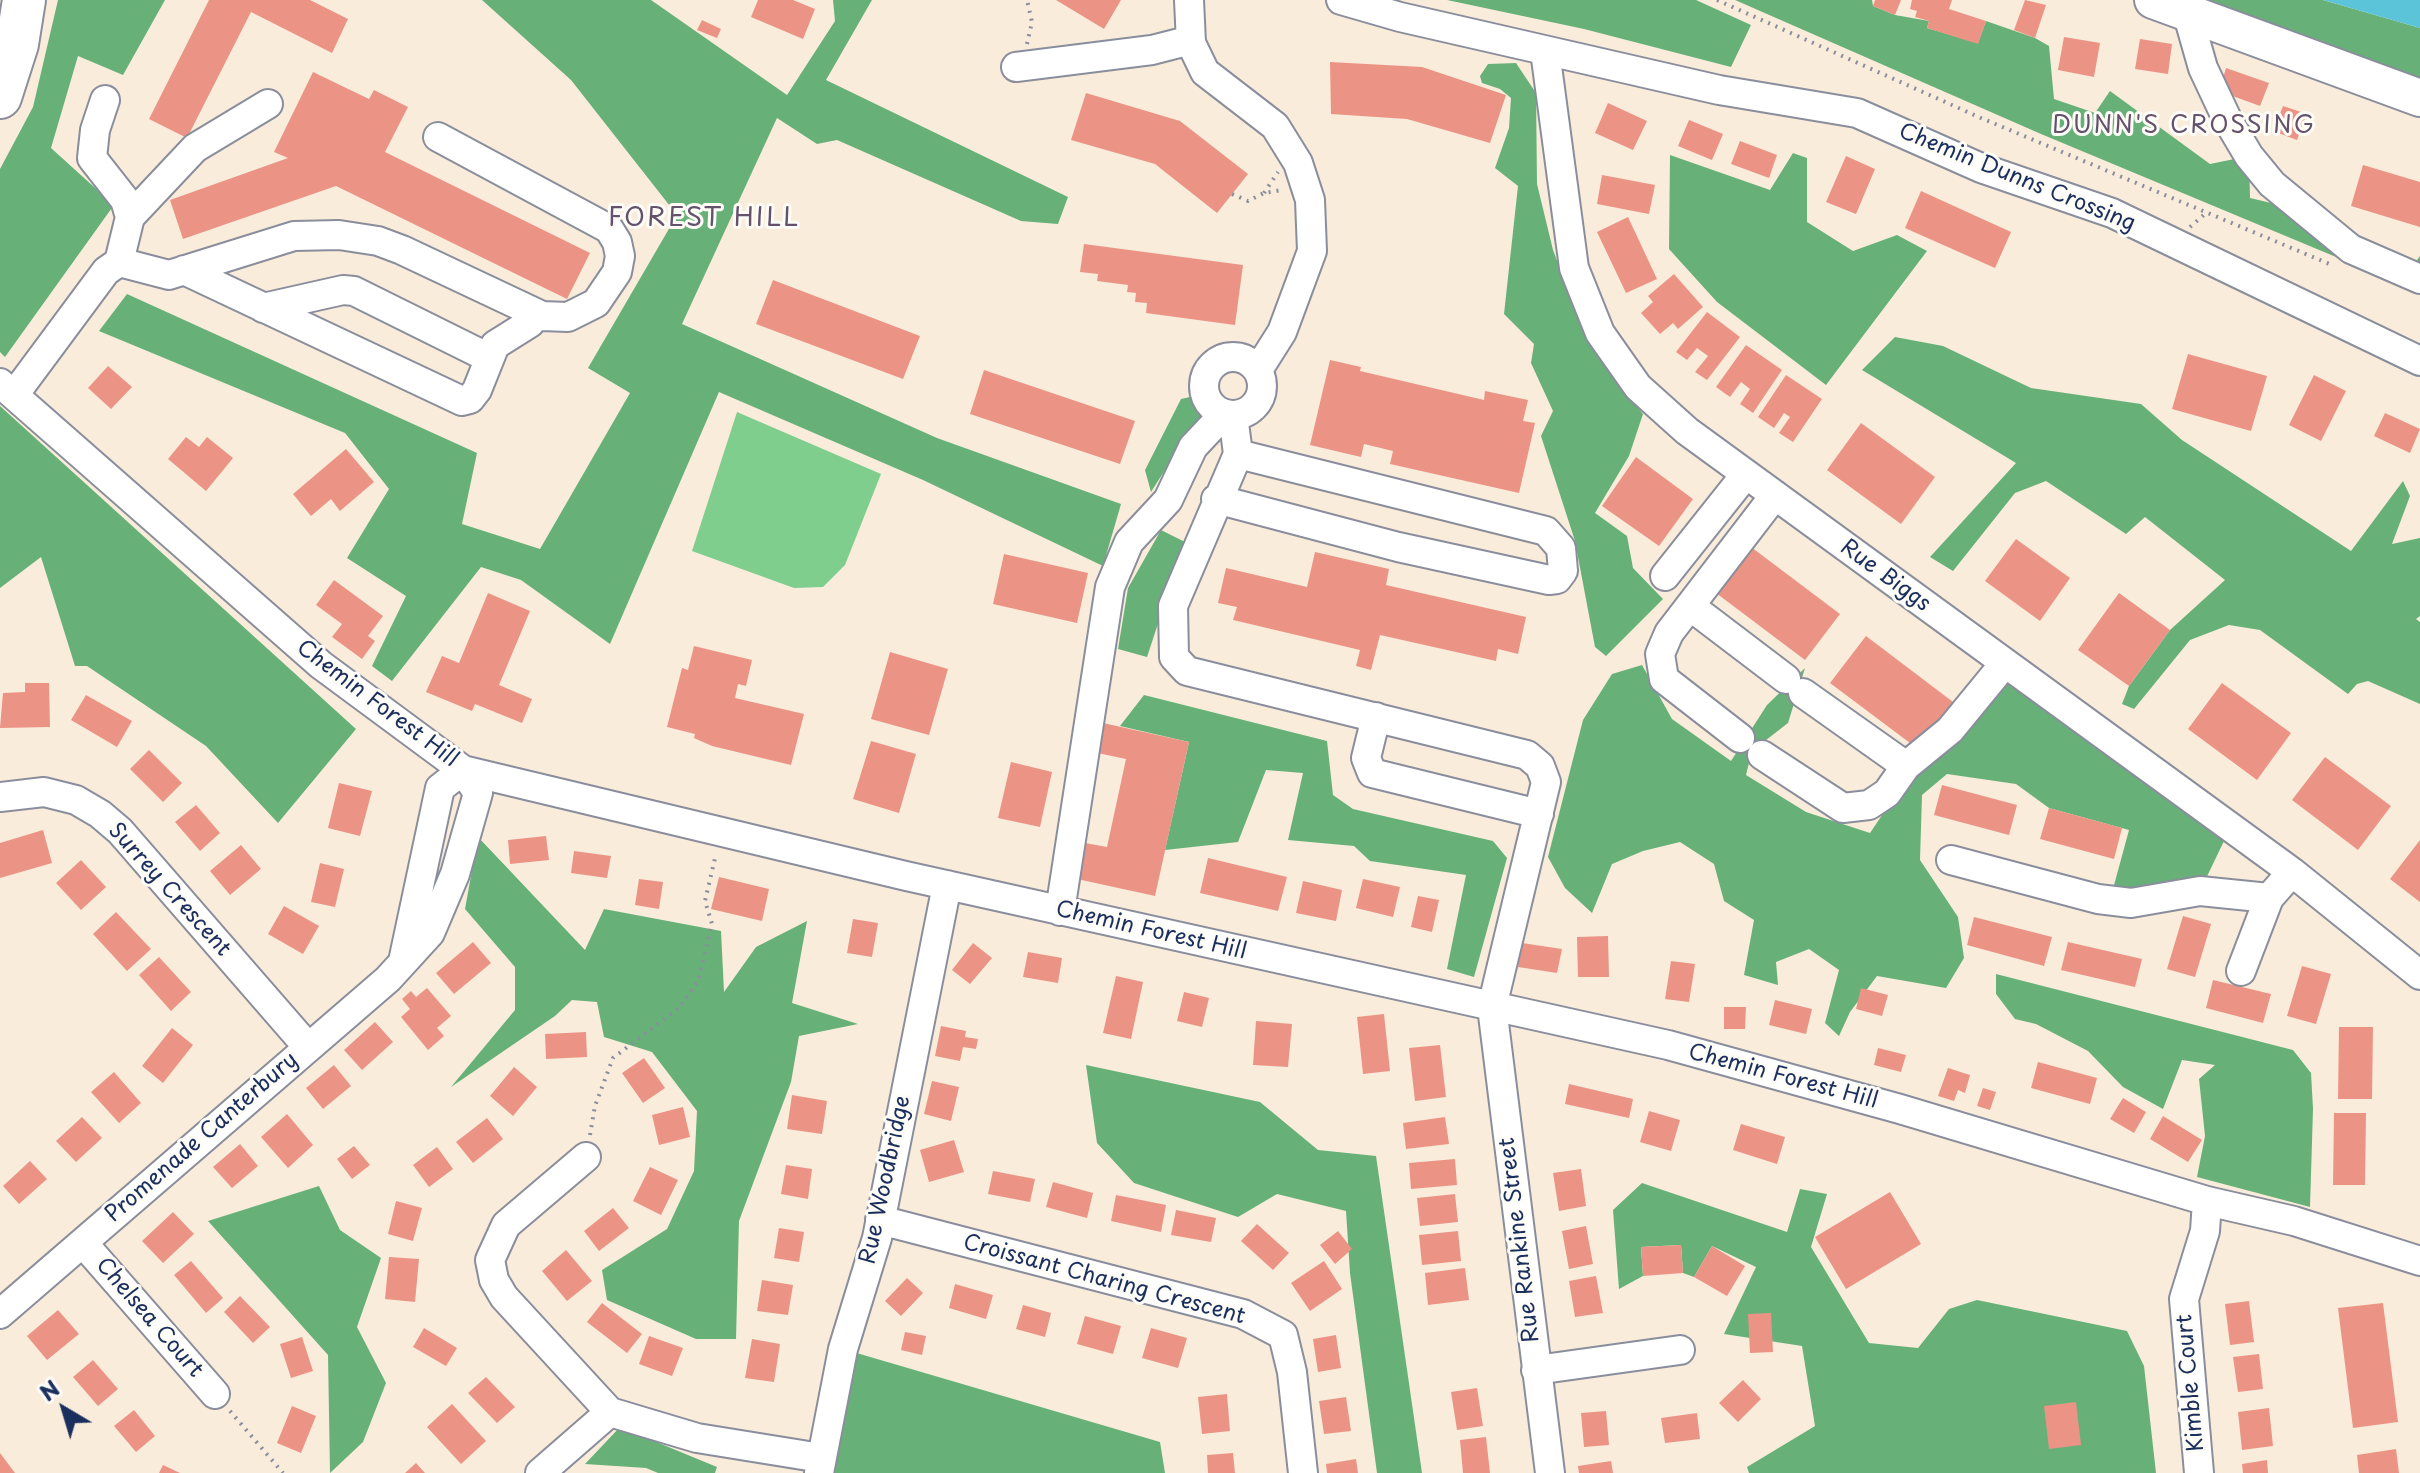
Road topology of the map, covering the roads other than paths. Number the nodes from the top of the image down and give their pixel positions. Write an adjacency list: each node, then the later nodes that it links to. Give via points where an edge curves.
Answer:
1 (24, 0): 9 (highway)
2 (1189, 0): 6 (street)
3 (1341, 0): 7 (street, Chemin Dunns Crossing)
4 (2153, 0): 5 (main road)
5 (2187, 12): 10 (main road); 17 (street, via 2203,68 2227,119 2272,184 2351,249)
6 (1191, 40): 8 (street); 22 (street, via 1205,72 1275,126 1298,163 1310,200 1312,251 1282,332)
7 (1545, 51): 21 (street, Chemin Dunns Crossing, via 1719,90 1857,113 1981,168 2112,213); 26 (street, Rue Biggs, via 1567,234 1586,304 1638,387)
8 (1016, 67)
9 (0, 97)
10 (2420, 98)
11 (105, 100): 14 (street, via 92,158 125,200)
12 (268, 104): 14 (street, via 195,148)
13 (438, 137): 19 (street, via 598,221 617,242 617,272 596,303 568,317)
14 (130, 217): 15 (street)
15 (119, 262): 16 (street, via 158,274); 23 (street)
16 (184, 270): 18 (street); 19 (street, via 294,236 339,235 402,250)
17 (2420, 279)
18 (263, 308): 20 (street, via 354,291); 20 (street, via 462,401 477,390)
19 (535, 313): 20 (street)
20 (487, 357)
21 (2420, 361)
22 (1258, 370): 24 (street, via 1263,383 1258,402 1251,410); 24 (street, via 1235,356 1209,369 1206,395)
23 (7, 389): 34 (street, Chemin Forest Hill, via 321,665)
24 (1228, 414): 25 (street); 41 (street, via 1193,447 1168,500 1129,542 1110,587)
25 (1238, 454): 28 (street); 28 (street, via 1546,531 1561,548 1563,571 1549,580)
26 (1746, 474): 27 (street, Rue Biggs); 29 (street)
27 (1775, 495): 30 (street); 31 (street, Rue Biggs)
28 (1216, 499): 32 (street, via 1173,606 1174,657 1187,671)
29 (1665, 576)
30 (1690, 606): 33 (street); 33 (street, via 1664,642 1660,671 1673,688 1751,746 1832,803 1854,810 1877,802)
31 (2005, 663): 33 (street, via 1950,730); 38 (street, Rue Biggs)
32 (1376, 717): 36 (street, via 1527,755 1540,766 1546,782); 36 (street, via 1366,758 1372,773)
33 (1906, 766)
34 (463, 770): 39 (street, Chemin Forest Hill); 45 (street, Promenade Canterbury, via 440,788 403,962)
35 (0, 797): 45 (street, Surrey Crescent, via 44,792 76,800 100,814)
36 (1539, 814): 44 (street)
37 (1951, 860): 40 (street, via 2131,903 2200,891)
38 (2292, 872): 40 (street); 43 (street, Rue Biggs)
39 (947, 885): 41 (street, Chemin Forest Hill); 48 (street, Rue Woodbridge)
40 (2269, 898): 42 (street)
41 (1060, 911): 44 (street, Chemin Forest Hill)
42 (2241, 971)
43 (2420, 975)
44 (1492, 1007): 47 (street, Chemin Forest Hill, via 1668,1045); 53 (street, Rue Rankine Street)
45 (307, 1046): 49 (street, Promenade Canterbury)
46 (586, 1157): 55 (street, via 506,1225 490,1260 504,1297)
47 (2207, 1201): 50 (street, Chemin Forest Hill, via 2294,1221); 60 (street, Kimble Court, via 2205,1231 2184,1299)
48 (880, 1220): 56 (street, Rue Woodbridge, via 843,1349); 58 (street, Croissant Charing Crescent, via 1243,1314 1283,1335)
49 (83, 1243): 51 (street, Promenade Canterbury); 54 (street, Chelsea Court)
50 (2420, 1261)
51 (0, 1314)
52 (1680, 1350): 53 (street)
53 (1536, 1370): 59 (street, Rue Rankine Street)
54 (215, 1394)
55 (610, 1412): 56 (street); 57 (street)
56 (820, 1466)
57 (540, 1473)
58 (1303, 1473)
59 (1550, 1473)
60 (2199, 1473)

